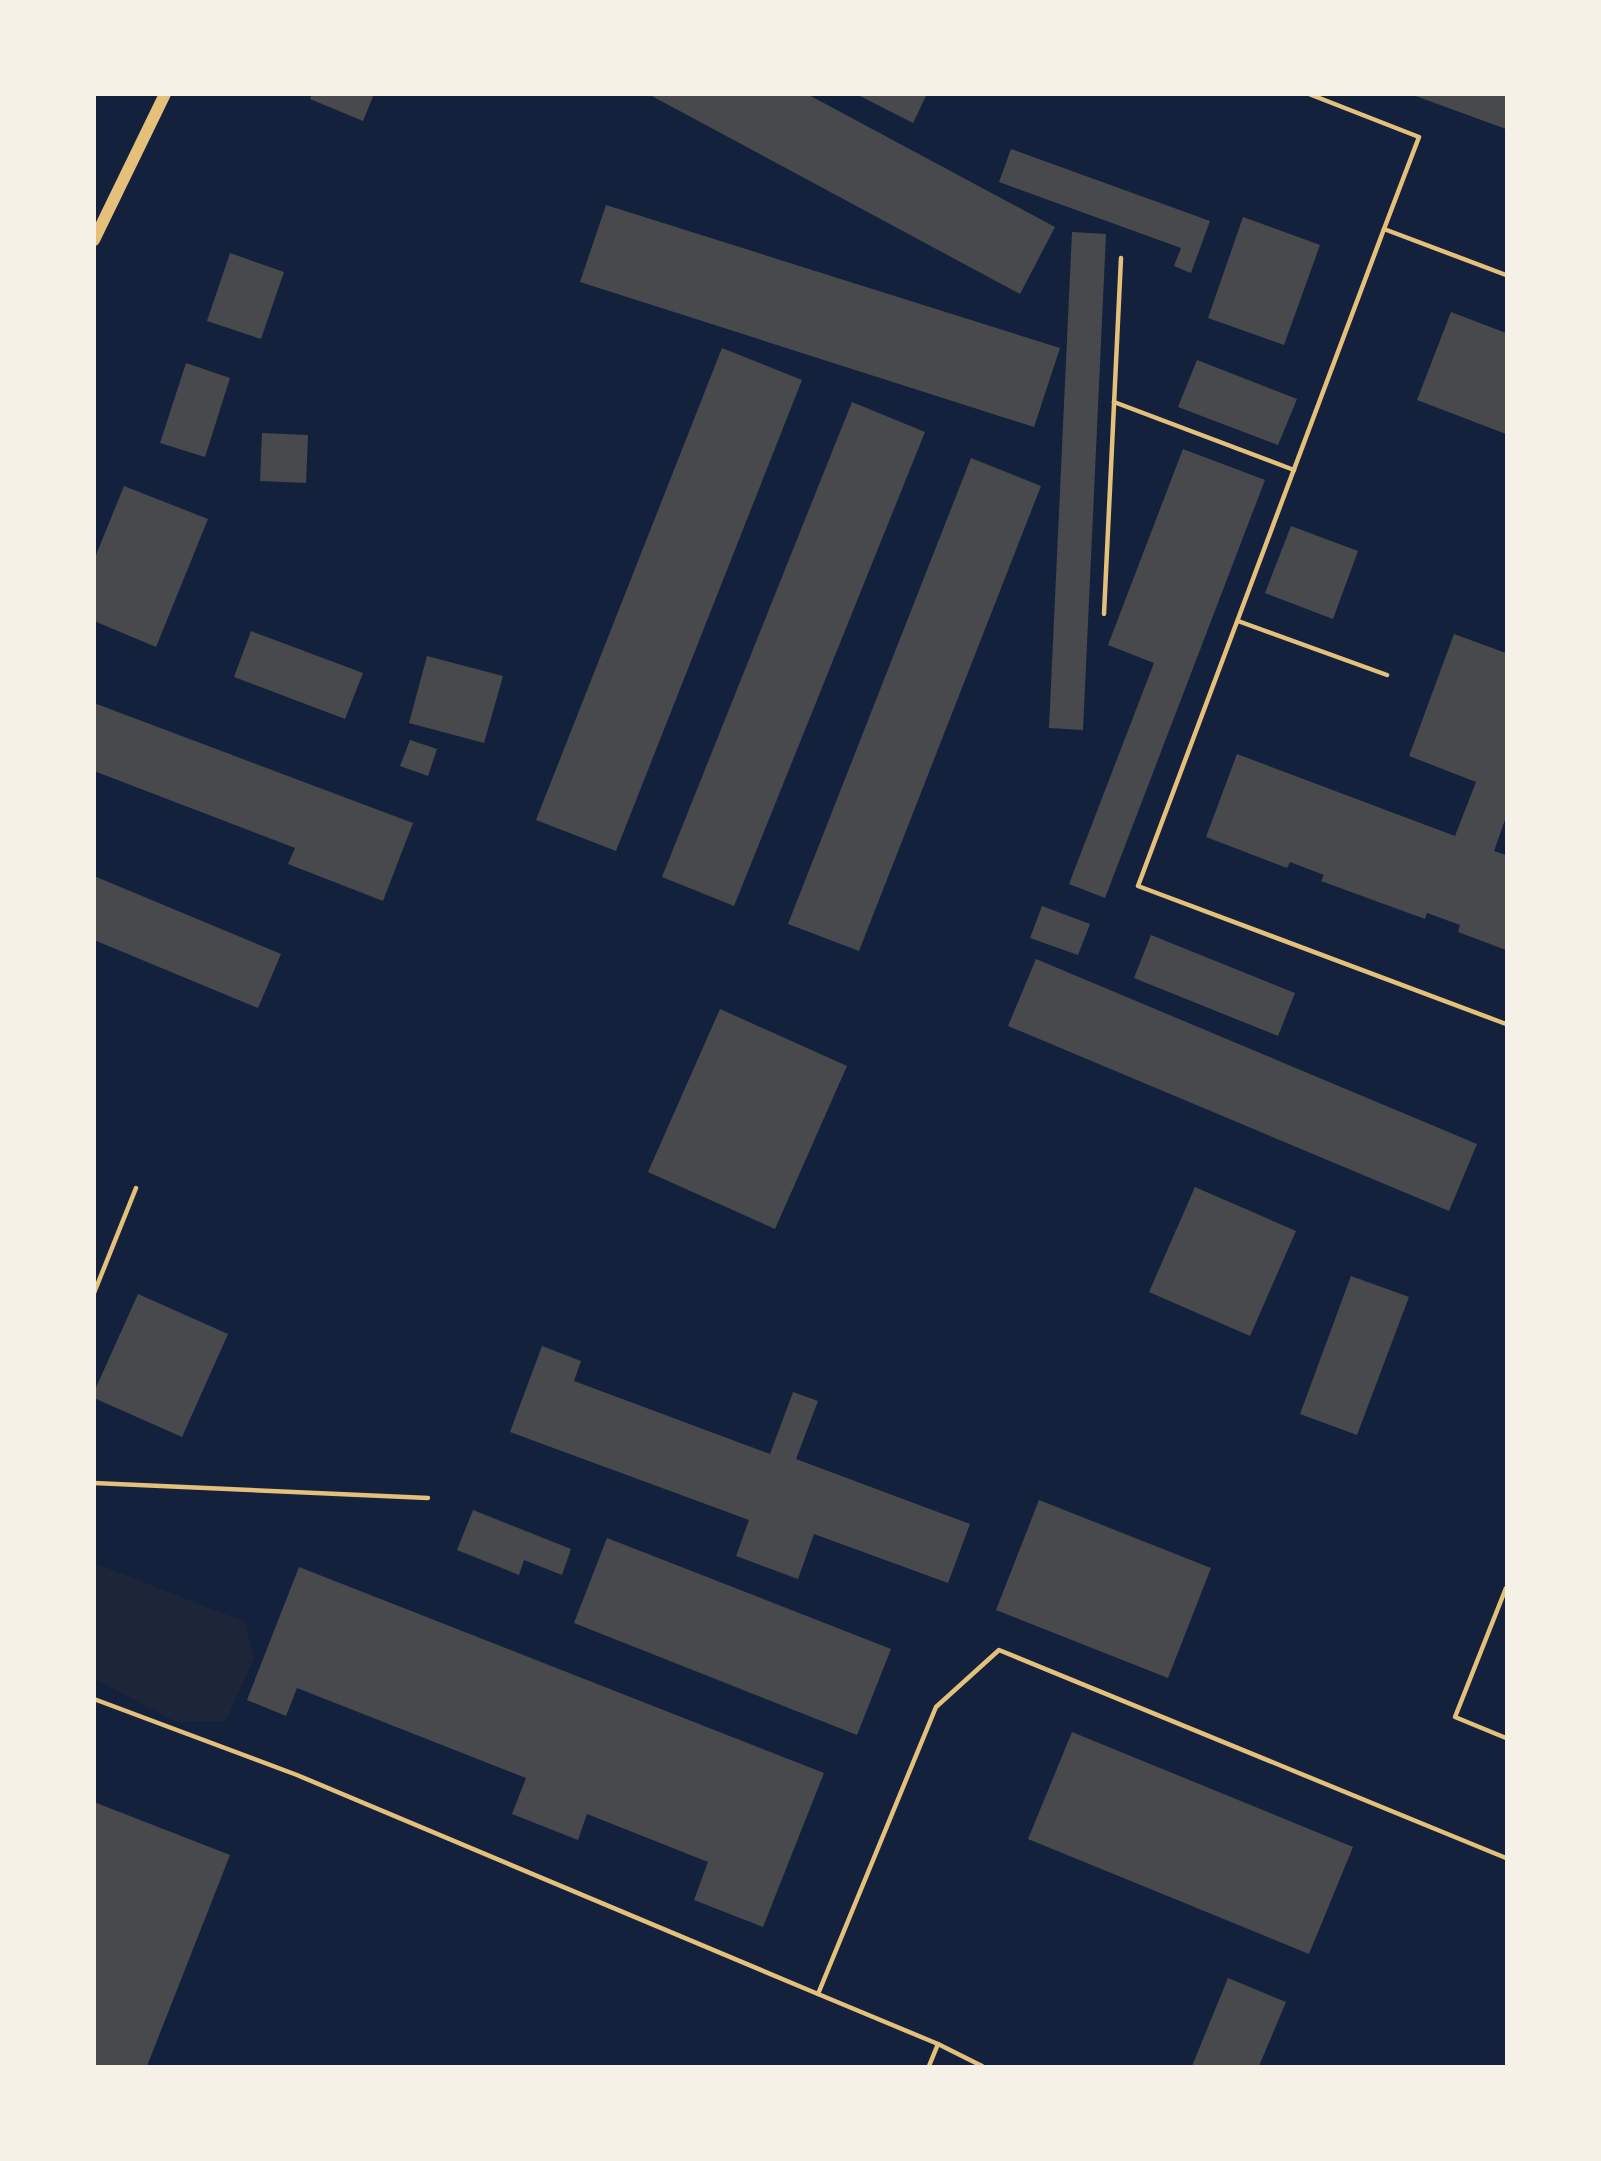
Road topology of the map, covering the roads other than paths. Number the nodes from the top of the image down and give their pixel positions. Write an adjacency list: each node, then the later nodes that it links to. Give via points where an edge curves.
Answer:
1 (165, 94): 4 (main road)
2 (1308, 94): 3 (lane, via 1419,137)
3 (1384, 229): 6 (lane); 8 (lane)
4 (94, 240)
5 (1121, 258): 7 (lane)
6 (1506, 275)
7 (1114, 402): 8 (lane); 9 (lane)
8 (1294, 470): 10 (lane)
9 (1104, 614)
10 (1238, 621): 11 (lane); 12 (lane, via 1138,886)
11 (1387, 675)
12 (1506, 1024)
13 (136, 1188): 14 (lane)
14 (94, 1293)
15 (94, 1483): 16 (lane)
16 (428, 1498)
17 (1506, 1588): 19 (lane, via 1455,1717)
18 (94, 1699): 21 (lane, via 297,1775)
19 (1506, 1738)
20 (1506, 1858): 21 (lane, via 999,1650 936,1707)
21 (818, 1994): 22 (lane)
22 (938, 2044): 23 (lane); 24 (lane)
23 (928, 2067)
24 (982, 2067)

